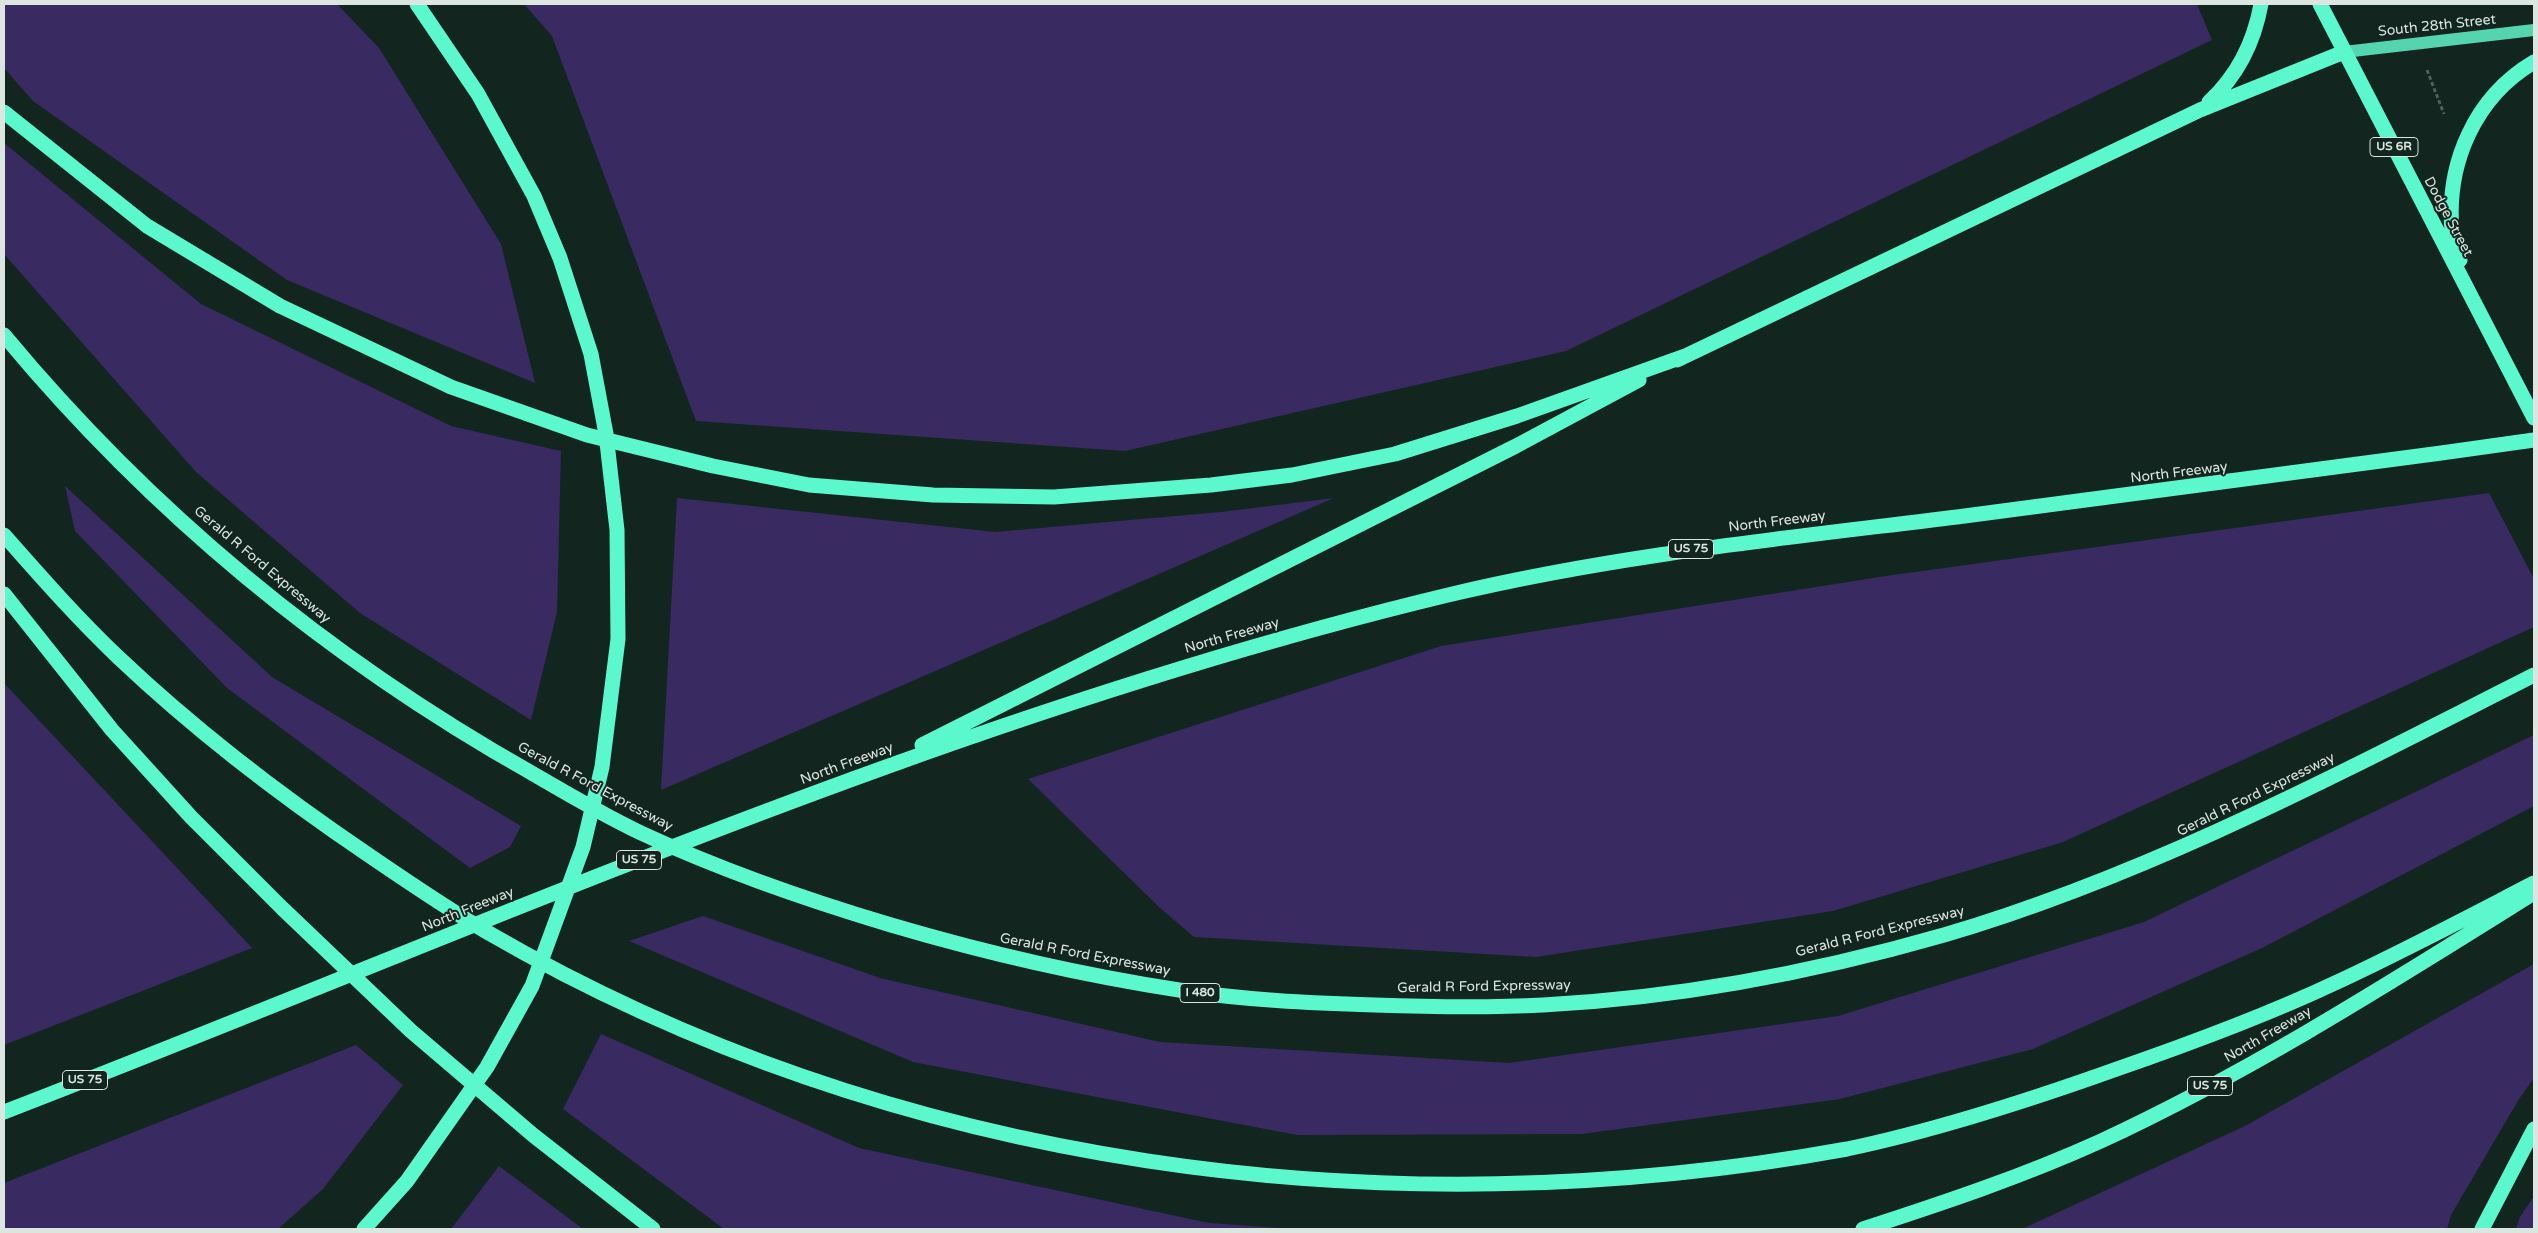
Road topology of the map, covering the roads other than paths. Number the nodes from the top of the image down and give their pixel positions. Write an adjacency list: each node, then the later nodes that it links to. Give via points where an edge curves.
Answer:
1 (413, 4): 6 (highway)
2 (417, 4): 6 (highway)
3 (2262, 4): 9 (highway, via 2248,51 2228,81)
4 (2320, 4): 7 (highway, Dodge Street / US 6R)
5 (2534, 30): 7 (main road, South 28th Street)
6 (444, 40): 24 (highway, via 534,196 560,258 591,354 606,434 617,530 618,639 602,767 584,847 532,986 487,1067 407,1181)
7 (2344, 52): 9 (highway); 11 (highway, Dodge Street / US 6R)
8 (2534, 62): 11 (highway, via 2516,73 2477,116 2455,170 2451,198 2452,232)
9 (2200, 110): 13 (highway)
10 (4, 112): 13 (highway, via 147,226 280,306 451,387 588,435 713,466 809,484 933,495 1054,497 1210,486 1292,475 1395,454 1517,416)
11 (2468, 290): 14 (highway, Dodge Street / US 6R)
12 (4, 335): 18 (highway, Gerald R Ford Expressway / I 480, via 97,440 205,541 273,599 412,702 568,794 640,833 853,913 1055,968 1184,991 1332,1004 1546,1005 1687,990 1875,953 2007,915 2131,870 2360,763)
13 (1684, 356): 19 (highway, via 1516,446)
14 (2534, 418)
15 (2534, 440): 19 (highway, North Freeway / US 75, via 2256,480 1663,553 1453,594 1155,674)
16 (4, 535): 20 (highway, via 116,655 173,707 249,768 309,814 443,905 538,959 702,1038 831,1088 955,1125 1027,1142 1153,1168 1222,1178 1433,1191 1577,1187 1715,1172 1850,1148 2074,1084 2217,1032 2333,984)
17 (4, 594): 25 (highway, via 112,730 190,817 282,908 411,1031 533,1135)
18 (2534, 675)
19 (872, 771): 22 (highway, North Freeway / US 75, via 551,894)
20 (2534, 883)
21 (2534, 893): 26 (highway, North Freeway / US 75, via 2341,1012 2186,1099 2100,1142 2021,1174)
22 (4, 1112)
23 (2534, 1129): 27 (highway)
24 (364, 1229)
25 (653, 1229)
26 (1863, 1229)
27 (2482, 1229)

